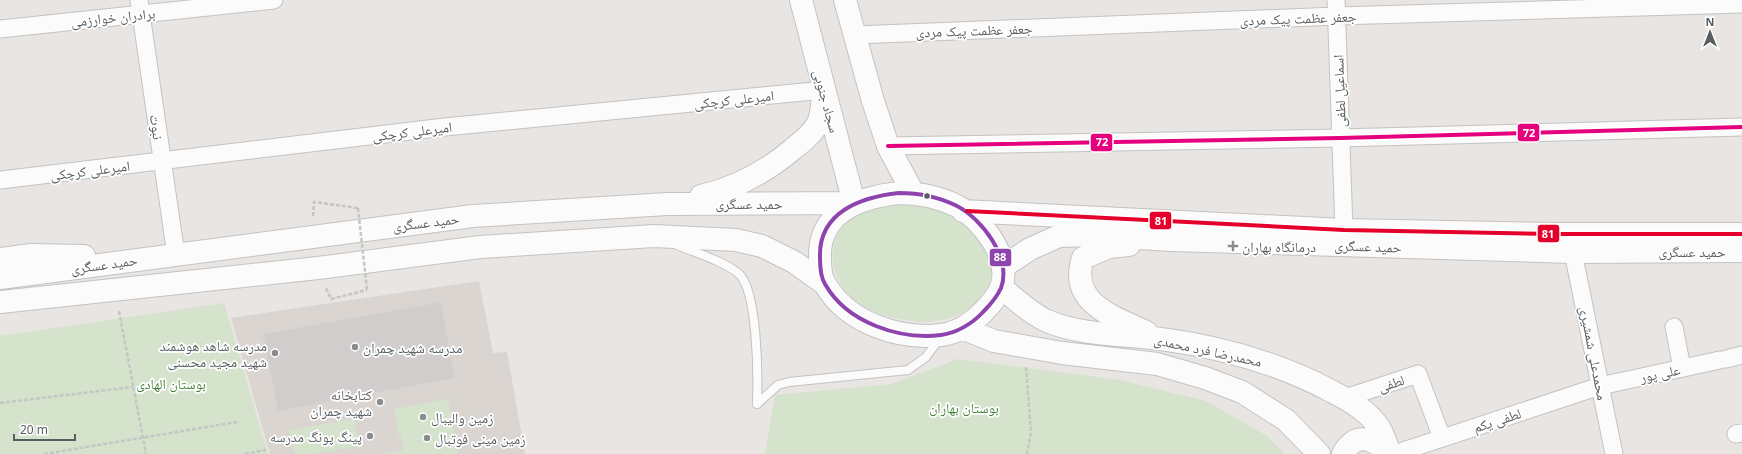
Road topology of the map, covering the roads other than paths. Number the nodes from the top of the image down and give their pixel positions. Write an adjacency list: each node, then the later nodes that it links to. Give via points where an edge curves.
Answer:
1 (274, 0): 5 (street, برادران خوارزمی)
2 (800, 0): 9 (main road, سجاد جنوبی)
3 (845, 0): 8 (main road)
4 (1742, 4): 6 (street, جعفر عظمت پیک مردی)
5 (140, 7): 7 (street, برادران خوارزمی); 13 (street, نبوت)
6 (1336, 8): 8 (street, جعفر عظمت پیک مردی); 11 (street, اسماعیل لطفی)
7 (0, 29)
8 (854, 35): 12 (main road)
9 (824, 90): 13 (street, امیرعلی کرچکی, via 445,127); 16 (main road, سجاد جنوبی); 17 (main road, via 818,124 808,138 781,159 764,171 722,191)
10 (1742, 127): 11 (street)
11 (1340, 138): 12 (street); 19 (street, اسماعیل لطفی)
12 (888, 146): 15 (main road)
13 (162, 161): 14 (street, امیرعلی کرچکی); 25 (street, نبوت)
14 (0, 180)
15 (913, 193): 16 (main road, via 881,195); 18 (main road, via 931,196 958,206)
16 (854, 203): 17 (main road, حمید عسگری); 30 (main road, via 836,216 822,237 820,265)
17 (666, 204): 25 (main road, حمید عسگری, via 473,216)
18 (964, 211): 19 (main road, حمید عسگری); 27 (main road, via 992,238 998,250)
19 (1344, 230): 20 (main road, حمید عسگری)
20 (1742, 234)
21 (654, 236): 29 (main road, حمید عسگری, via 480,247); 30 (main road, حمید عسگری, via 736,240 762,246 794,262); 34 (lane, via 724,265 738,273 747,285 754,324 757,404 778,385 789,382 908,370)
22 (1171, 240): 24 (main road, حمید عسگری); 27 (main road, حمید عسگری, via 1092,235 1059,236 1030,249); 35 (main road, via 1109,247 1083,258 1079,268 1079,283 1086,298 1101,310)
23 (1742, 251): 24 (main road, حمید عسگری)
24 (1573, 252): 38 (street, محمدعلی شمشیری)
25 (167, 256): 26 (main road, via 31,255); 28 (main road, حمید عسگری)
26 (0, 259)
27 (1002, 277): 34 (main road, via 993,302 980,316); 35 (main road, محمدرضا فرد محمدی, via 1026,307 1047,321 1075,330)
28 (0, 278)
29 (190, 282): 31 (main road, حمید عسگری); 32 (main road, via 40,312)
30 (825, 284): 34 (main road, via 844,307 869,324 905,334)
31 (0, 302)
32 (0, 317)
33 (1674, 327): 37 (street)
34 (952, 332): 41 (main road, محمدرضا فرد محمدی, via 1062,353 1157,364 1205,378 1242,392 1286,420)
35 (1160, 339): 39 (main road, محمدرضا فرد محمدی, via 1239,354 1270,363)
36 (1729, 358): 37 (street, علی پور)
37 (1682, 368): 38 (street, علی پور)
38 (1600, 386): 40 (street, لطفی یکم); 45 (street, محمدعلی شمشیری)
39 (1345, 398): 40 (street, لطفی, via 1418,374); 43 (main road, محمدرضا فرد محمدی, via 1364,411 1380,429)
40 (1442, 438): 44 (street, لطفی یکم)
41 (1319, 454)
42 (1343, 454): 43 (main road, via 1349,444 1359,439 1370,440 1380,445)
43 (1389, 454)
44 (1394, 454)
45 (1614, 454)

